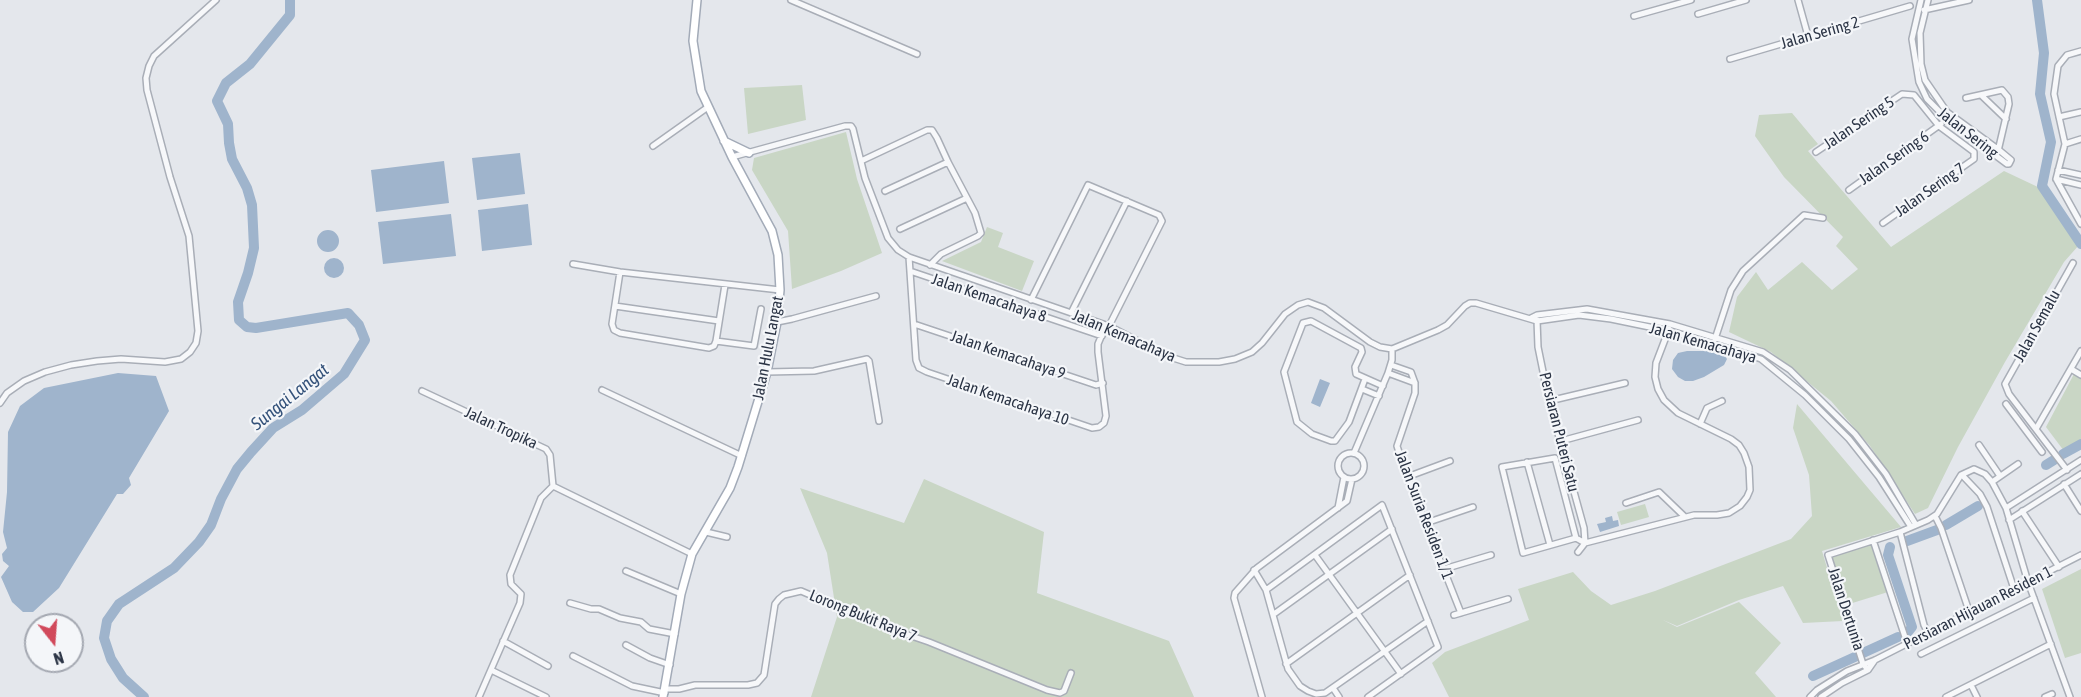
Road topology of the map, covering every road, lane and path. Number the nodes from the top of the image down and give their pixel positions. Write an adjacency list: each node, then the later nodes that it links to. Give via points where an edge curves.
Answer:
1 (216, 0): 86 (street, via 154,56 146,78 189,236 196,343 181,359 97,361 45,372 24,381)
2 (697, 0): 19 (main road, Jalan Hulu Langat, via 693,48)
3 (791, 0): 15 (street)
4 (1691, 0): 12 (street)
5 (1746, 0): 11 (street)
6 (1798, 0): 13 (street)
7 (1928, 0): 10 (street, Jalan Sering)
8 (1970, 0): 10 (street)
9 (1910, 6): 13 (street, Jalan Sering 2)
10 (1922, 7): 21 (street, Jalan Sering, via 1921,64 1925,80)
11 (1698, 14)
12 (1634, 16)
13 (1808, 36): 16 (street, Jalan Sering 2)
14 (2081, 51): 22 (street, via 2067,55 2058,66 2054,94)
15 (917, 54)
16 (1730, 59)
17 (1981, 94): 18 (street); 23 (street); 23 (street, via 2002,90 2008,98)
18 (1966, 98)
19 (708, 107): 26 (main road, Jalan Hulu Langat); 28 (street)
20 (2081, 110): 22 (street)
21 (1948, 117): 23 (street, Jalan Sering, via 1997,152); 24 (street, Jalan Sering 6)
22 (2059, 117): 27 (street)
23 (2006, 119)
24 (1939, 126): 29 (street, Jalan Sering 5, via 1914,95 1902,94); 38 (street, Jalan Sering 6); 43 (street, Jalan Sering 7, via 1976,156)
25 (2081, 139): 27 (street)
26 (724, 141): 30 (main road); 31 (main road, Jalan Hulu Langat)
27 (2065, 144): 34 (street)
28 (652, 146)
29 (1816, 152)
30 (749, 153): 31 (street, Jalan Kemacahaya); 32 (street, Jalan Kemacahaya, via 850,126)
31 (732, 157): 53 (main road, Jalan Hulu Langat, via 772,231)
32 (861, 161): 33 (street, via 932,130); 46 (street, Jalan Kemacahaya, via 888,238)
33 (948, 162): 39 (street); 40 (street)
34 (2058, 170): 35 (street); 36 (street)
35 (2081, 175)
36 (2056, 179): 37 (street); 44 (street)
37 (2081, 185)
38 (1849, 190)
39 (885, 191)
40 (967, 198): 45 (street); 49 (street, via 981,232 941,254)
41 (1127, 201): 55 (street, via 1088,185); 58 (street); 63 (street, via 1159,215 1162,221)
42 (1823, 218): 66 (street, via 1804,215 1743,271 1731,290)
43 (1883, 223)
44 (2081, 224)
45 (900, 229)
46 (909, 257): 49 (street, Jalan Kemacahaya); 51 (street)
47 (2073, 262): 91 (street, Jalan Semalu, via 2005,384 2006,391)
48 (573, 264): 50 (street)
49 (930, 265): 55 (street, Jalan Kemacahaya)
50 (620, 272): 52 (street); 56 (street)
51 (910, 272): 62 (street); 65 (street, Jalan Kemacahaya 8)
52 (725, 285): 53 (street); 60 (street)
53 (780, 290): 61 (main road, Jalan Hulu Langat)
54 (876, 296): 61 (street)
55 (1031, 300): 58 (street, Jalan Kemacahaya)
56 (615, 306): 60 (street); 67 (street, via 612,324 620,333 709,348)
57 (761, 309): 67 (street, via 754,346)
58 (1071, 313): 63 (street, Jalan Kemacahaya)
59 (1537, 318): 64 (street, Jalan Kemacahaya, via 1579,315); 68 (street, Jalan Kemacahaya, via 1470,303 1447,325); 84 (street, Persiaran Puteri Satu, via 1538,347)
60 (719, 321): 67 (street)
61 (777, 322): 72 (main road, Jalan Hulu Langat)
62 (914, 324): 76 (street, Jalan Kemacahaya 9, via 1096,385); 76 (street, Jalan Kemacahaya 10, via 919,368 1092,428 1104,423 1106,416)
63 (1108, 326): 65 (street); 68 (street, Jalan Kemacahaya, via 1173,358 1219,362 1252,352 1285,314 1308,302 1370,342)
64 (1670, 327): 66 (street, Jalan Kemacahaya); 90 (street, via 1656,363 1658,389 1678,413)
65 (1102, 336): 76 (street, via 1098,352)
66 (1714, 340): 121 (street, Jalan Kemacahaya, via 1761,359 1805,395 1849,439); 121 (street, Jalan Kemacahaya, via 1763,352 1790,370 1855,434 1886,474)
67 (716, 341)
68 (1392, 350): 70 (street)
69 (2081, 351): 71 (street)
70 (1391, 364): 73 (street); 77 (street, via 1411,372)
71 (2071, 369): 74 (street); 91 (street)
72 (767, 372): 89 (street, via 814,371 867,358); 96 (main road, Jalan Hulu Langat)
73 (1388, 373): 77 (street); 79 (street)
74 (2081, 375)
75 (1365, 379): 79 (street); 80 (street); 80 (street, via 1356,374 1355,367 1361,348 1311,321 1303,323 1284,372 1297,422 1312,434 1335,441 1349,422)
76 (1102, 383)
77 (1415, 383): 106 (street, Jalan Suria Residen 1/1, via 1397,446)
78 (1625, 383): 84 (street)
79 (1383, 386): 83 (street)
80 (1362, 389): 83 (street)
81 (602, 390): 96 (street)
82 (422, 391): 110 (street, Jalan Tropika, via 546,449)
83 (1379, 396): 95 (street)
84 (1549, 401): 92 (street, Persiaran Puteri Satu)
85 (1722, 401): 90 (street, via 1709,405)
86 (0, 403)
87 (2006, 404): 94 (street)
88 (1638, 420): 92 (street)
89 (879, 421)
90 (1700, 424): 118 (street, via 1739,445 1749,467 1750,490 1740,506 1729,513)
91 (2036, 429): 101 (street)
92 (1561, 441): 128 (street, Persiaran Puteri Satu)
93 (1979, 445): 104 (street)
94 (2042, 452)
95 (1354, 453): 105 (street, via 1345,454 1339,461 1338,470); 107 (street, via 1361,457 1364,469)
96 (742, 456): 123 (main road, Jalan Hulu Langat)
97 (2081, 460): 101 (street)
98 (1450, 462): 106 (street)
99 (1527, 462): 126 (street, via 1556,460); 129 (street); 129 (street, via 1502,467 1524,553)
100 (2018, 464): 104 (street)
101 (2067, 470): 114 (street)
102 (2081, 474): 109 (street)
103 (1962, 475): 108 (street, via 1974,469); 117 (street); 142 (street, via 1987,507)
104 (2000, 476): 108 (street)
105 (1344, 477): 107 (street); 113 (street)
106 (1407, 477): 120 (street, Jalan Suria Residen 1/1)
107 (1352, 479): 113 (street, via 1347,501)
108 (1992, 482): 114 (street)
109 (2064, 484): 115 (street); 116 (street)
110 (553, 486): 131 (street); 156 (street, via 541,498 510,575 521,598)
111 (1626, 503): 118 (street, via 1659,492)
112 (1473, 507): 120 (street)
113 (1338, 508): 137 (street)
114 (2006, 508): 119 (street)
115 (2022, 511): 119 (street); 135 (street)
116 (2081, 511)
117 (1935, 516): 121 (street); 148 (street)
118 (1685, 518): 128 (street)
119 (2009, 520): 141 (street)
120 (1426, 523): 136 (street, Jalan Suria Residen 1/1)
121 (1914, 526): 124 (street)
122 (1392, 529): 132 (street, via 1382,505); 139 (street); 140 (street)
123 (706, 532): 125 (street); 131 (main road, Jalan Hulu Langat)
124 (1900, 532): 127 (street); 154 (street)
125 (727, 537)
126 (1576, 538): 128 (street); 129 (street)
127 (1873, 540): 157 (street); 165 (street, Jalan Dertunia, via 1828,555)
128 (1585, 543): 130 (street)
129 (1550, 545)
130 (1578, 552)
131 (692, 554): 144 (main road, Jalan Hulu Langat)
132 (1315, 555): 139 (street); 143 (street)
133 (1491, 555): 136 (street)
134 (2081, 555): 135 (street, Persiaran Hijauan Residen 1)
135 (2059, 567): 141 (street, Persiaran Hijauan Residen 1)
136 (1444, 568): 150 (street, Jalan Suria Residen 1/1)
137 (1254, 570): 143 (street); 180 (street, via 1234,598)
138 (626, 571): 144 (street)
139 (1329, 574): 149 (street); 151 (street)
140 (1410, 575): 149 (street); 153 (street)
141 (2028, 582): 142 (street, Persiaran Hijauan Residen 1); 145 (street)
142 (2014, 589): 148 (street, Persiaran Hijauan Residen 1)
143 (1266, 590): 151 (street)
144 (681, 594): 155 (main road, Jalan Hulu Langat)
145 (2034, 598): 158 (street); 161 (street)
146 (1508, 599): 150 (street)
147 (570, 603): 155 (street)
148 (1969, 611): 154 (street, Persiaran Hijauan Residen 1)
149 (1357, 613): 160 (street); 164 (street)
150 (1461, 613): 152 (street)
151 (1274, 614): 164 (street)
152 (1454, 615)
153 (1428, 621): 160 (street); 171 (street, via 1438,647)
154 (1928, 633): 157 (street, Persiaran Hijauan Residen 1)
155 (675, 634): 166 (main road, Jalan Hulu Langat)
156 (502, 641): 167 (street); 168 (street)
157 (1907, 643): 163 (street, Persiaran Hijauan Residen 1)
158 (2051, 644): 172 (street); 187 (street)
159 (626, 645): 166 (street)
160 (1384, 651): 171 (street); 173 (street)
161 (1921, 654)
162 (573, 656): 175 (street, via 632,686)
163 (1875, 660): 165 (street, Persiaran Hijauan Residen 1); 169 (street, Persiaran Hijauan Residen 1)
164 (1286, 664): 173 (street, via 1300,686 1308,691 1325,693)
165 (1863, 664): 169 (street); 174 (street, Persiaran Hijauan Residen 1)
166 (670, 665): 175 (main road, Jalan Hulu Langat)
167 (548, 666)
168 (491, 670): 178 (street); 179 (street)
169 (1868, 670): 177 (street, Persiaran Hijauan Residen 1)
170 (1071, 674): 175 (street, Lorong Bukit Raya 7, via 1064,692 1047,690 801,591 784,595 775,604 764,675 757,683 694,685)
171 (1401, 674): 182 (street)
172 (1971, 685): 184 (street); 185 (street)
173 (1333, 688): 181 (street)
174 (1817, 690): 177 (street); 183 (street, Persiaran Hijauan Residen 1)
175 (665, 693)
176 (2052, 694): 186 (street)
177 (1822, 696)
178 (479, 697)
179 (546, 697)
180 (1262, 697)
181 (1339, 697)
182 (1368, 697)
183 (1810, 697)
184 (1946, 697)
185 (1977, 697)
186 (2045, 697)
187 (2070, 697)

